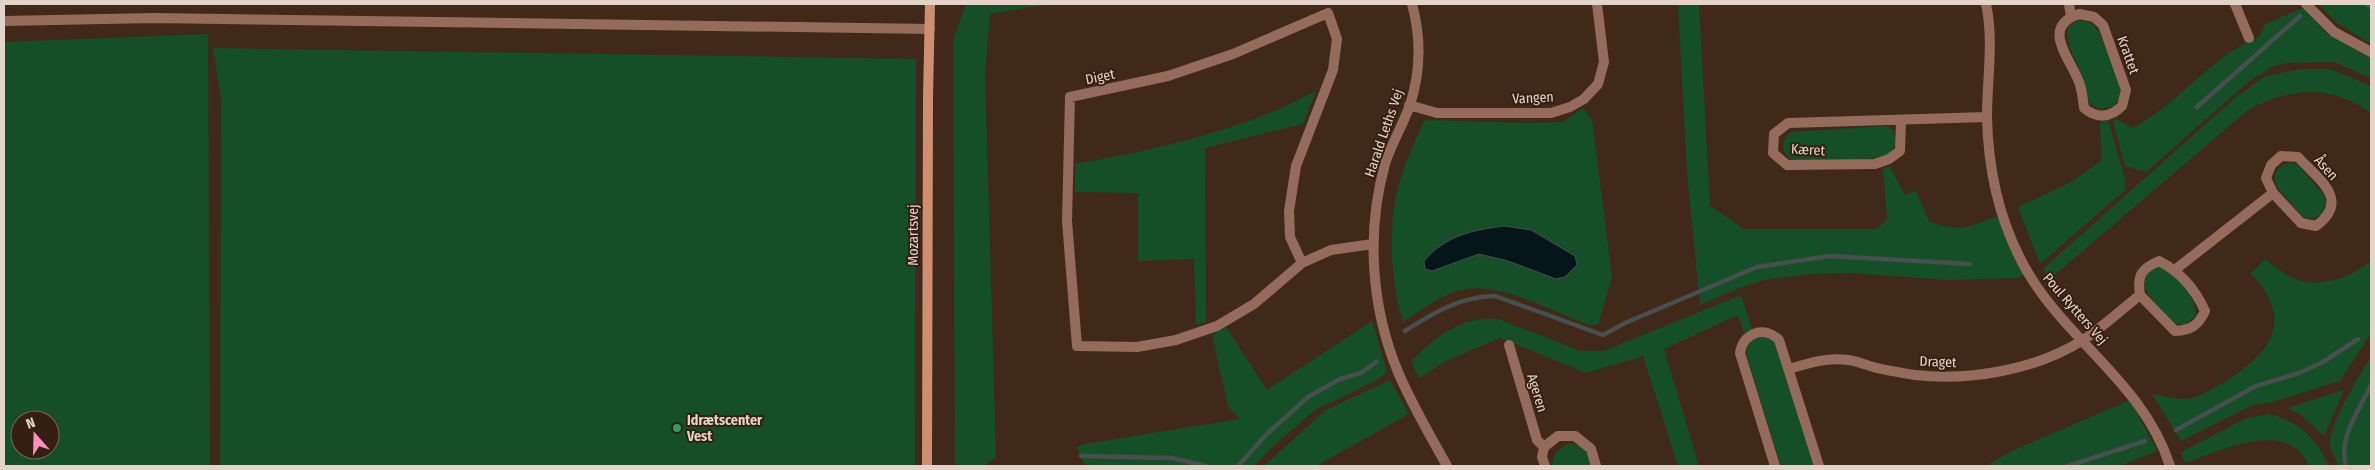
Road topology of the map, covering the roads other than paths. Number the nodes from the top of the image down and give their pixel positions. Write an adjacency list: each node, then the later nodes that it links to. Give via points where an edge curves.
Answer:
1 (930, 4): 10 (street, Mozartsvej)
2 (1412, 4): 13 (street, Harald Leths Vej, via 1417,26 1418,66)
3 (1597, 4): 13 (street, Vangen, via 1604,62 1598,84 1584,99 1570,107 1551,113 1437,113)
4 (1986, 4): 14 (street, Poul Rytters Vej, via 1990,40)
5 (2069, 4): 8 (street)
6 (2234, 4): 11 (street)
7 (2306, 4): 12 (street, via 2334,32)
8 (2070, 17): 8 (street, Krattet, via 2060,29 2059,39 2079,82 2084,108 2097,116 2108,116 2122,106 2126,90 2103,26 2087,14)
9 (4, 21): 10 (street, via 154,18)
10 (930, 29): 25 (street, Mozartsvej)
11 (2249, 38)
12 (2371, 52)
13 (1410, 105): 17 (street, Harald Leths Vej, via 1386,162 1375,203)
14 (1987, 117): 15 (street, Kæret); 21 (street, Poul Rytters Vej, via 1996,186 2018,255 2036,286)
15 (1901, 121): 15 (street, Kæret, via 1788,123 1774,134 1774,153 1787,165 1875,164 1900,151)
16 (2273, 193): 16 (street, Åsen, via 2301,223 2316,226 2328,217 2333,204 2330,193 2298,157 2281,156 2271,165 2266,178); 19 (street)
17 (1372, 244): 18 (street, Diget, via 1331,250); 26 (street, Harald Leths Vej, via 1377,295 1397,370)
18 (1302, 263): 18 (street, Diget, via 1290,237 1289,211 1296,166 1334,70 1337,39 1328,13 1233,54 1168,76 1070,97 1067,221 1077,346 1137,347 1176,340 1217,326 1254,304)
19 (2176, 269): 20 (street, via 2159,261 2146,267 2138,280); 20 (street, via 2202,304 2205,311 2200,322 2188,330 2175,331)
20 (2140, 295): 21 (street)
21 (2083, 340): 23 (street, Draget, via 2032,363 1972,376 1915,375 1849,360 1814,361); 31 (street, Poul Rytters Vej, via 2123,383 2147,416)
22 (1509, 344): 24 (street, Ageren, via 1537,440)
23 (1789, 369): 29 (street, via 1779,340 1774,336 1762,331 1743,342 1740,353); 30 (street)
24 (1544, 447): 27 (street, Ageren); 28 (street, via 1558,436 1575,436 1590,449)
25 (927, 466)
26 (1447, 466)
27 (1544, 466)
28 (1596, 466)
29 (1775, 466)
30 (1819, 466)
31 (2170, 466)

